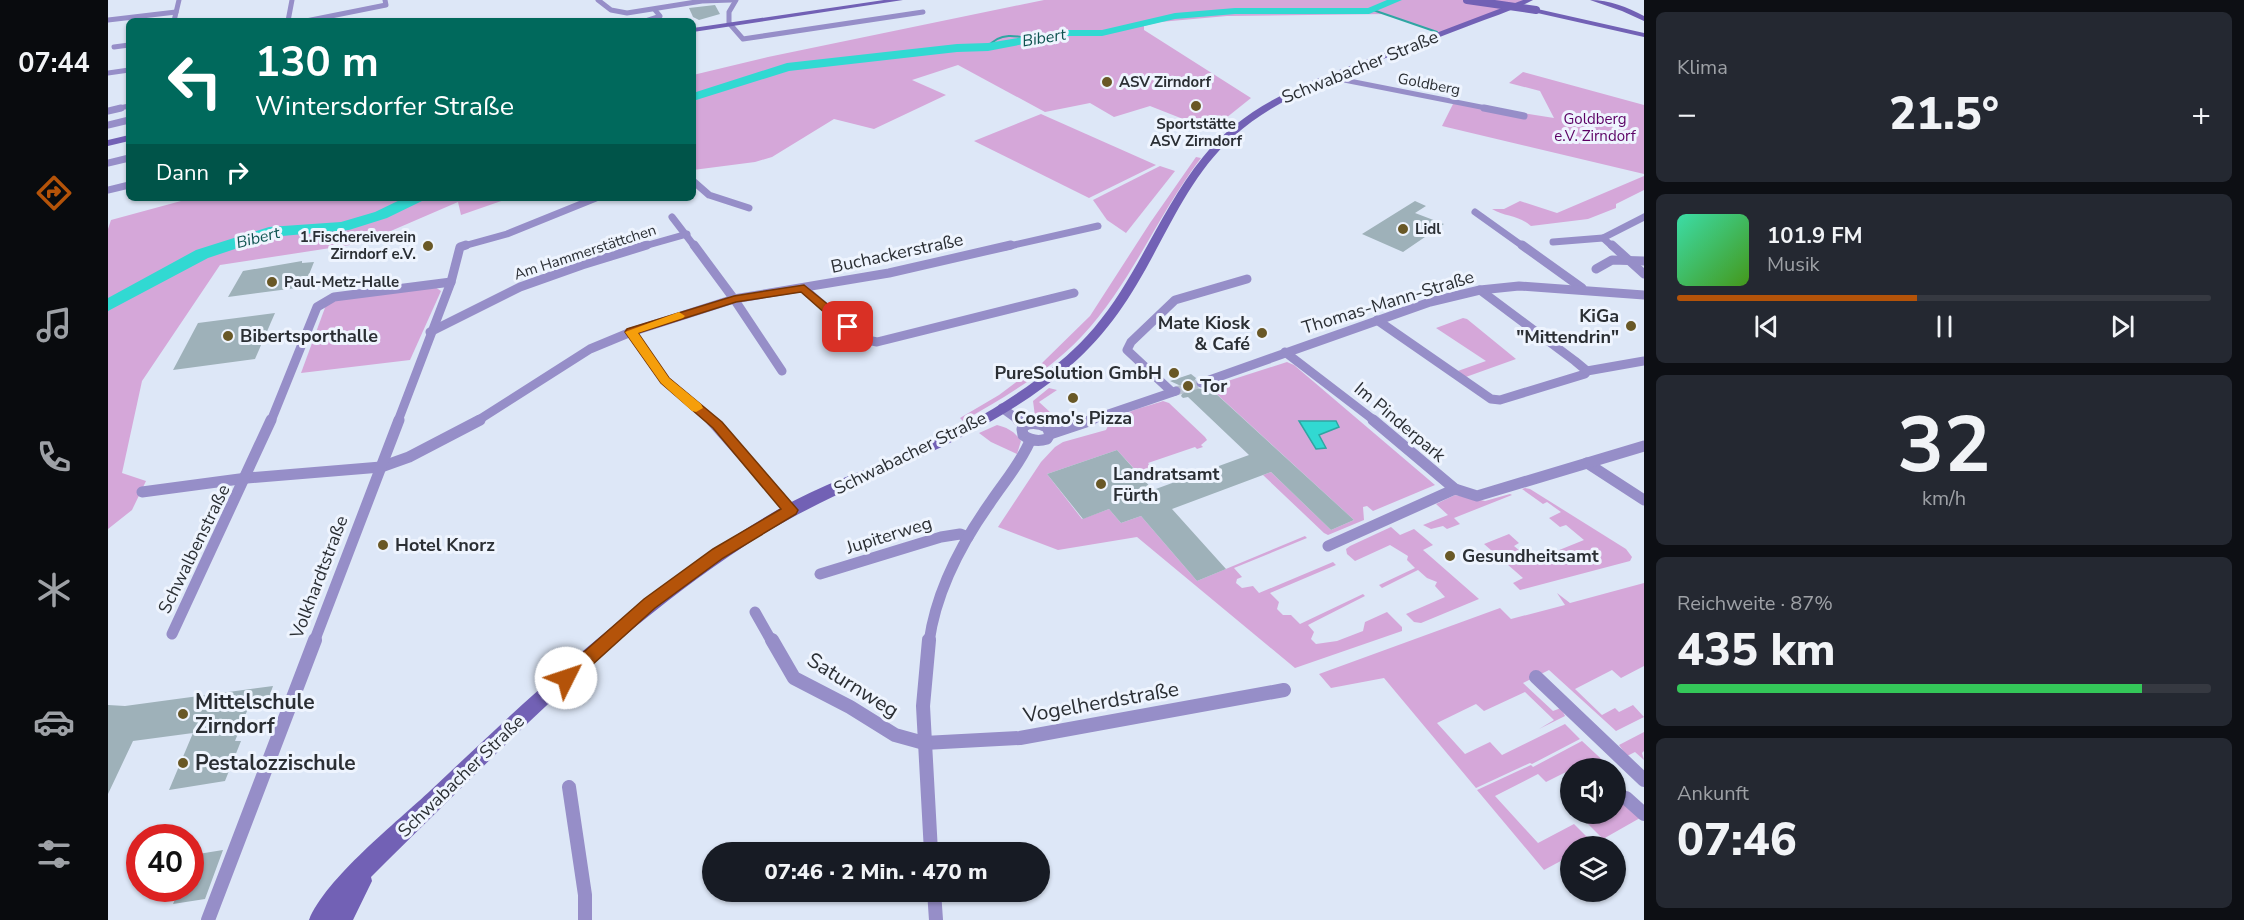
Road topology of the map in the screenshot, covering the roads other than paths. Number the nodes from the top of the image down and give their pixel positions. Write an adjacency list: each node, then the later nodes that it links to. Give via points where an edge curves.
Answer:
1 (179, 0): 12 (street)
2 (292, 0): 15 (street)
3 (385, 0): 16 (street, via 386,5)
4 (598, 0): 11 (street, via 617,12)
5 (731, 0): 11 (street)
6 (736, 0): 20 (street, via 729,12)
7 (899, 0): 20 (street)
8 (1467, 0): 22 (street, bridge, via 1536,10)
9 (1529, 0): 27 (street, Schwabacher Straße)
10 (1594, 0): 18 (street)
11 (655, 10): 17 (street, via 660,16)
12 (176, 12): 14 (street); 19 (street)
13 (923, 12): 20 (street, via 744,39)
14 (175, 18)
15 (289, 18)
16 (321, 18)
17 (654, 18)
18 (1644, 19)
19 (108, 20)
20 (729, 23): 21 (street)
21 (696, 29)
22 (1643, 34)
23 (126, 45): 24 (street)
24 (114, 47)
25 (126, 70): 26 (street)
26 (108, 73)
27 (1329, 77): 30 (street, Goldberg); 70 (street, Schwabacher Straße, via 1269,105 1225,138 1196,173 1105,324 1045,381)
28 (126, 107): 29 (street)
29 (108, 111)
30 (1524, 116)
31 (126, 121): 32 (street)
32 (108, 125)
33 (126, 139): 34 (street)
34 (108, 143)
35 (126, 159): 36 (street)
36 (108, 163)
37 (696, 184): 41 (street, via 709,195)
38 (126, 186): 39 (street)
39 (108, 190)
40 (589, 201): 54 (street, Volkhardtstraße, via 507,234 460,247)
41 (749, 208)
42 (1475, 212): 56 (street)
43 (1644, 217): 47 (street)
44 (672, 218): 46 (street)
45 (1098, 226): 57 (street, Buchackerstraße)
46 (687, 234): 61 (street); 63 (street, Am Hammerstättchen, via 518,287 457,322)
47 (1603, 238): 48 (street); 49 (street)
48 (1553, 242)
49 (1627, 259): 50 (street); 51 (street, via 1609,261); 52 (street)
50 (1644, 261)
51 (1596, 269)
52 (1644, 274)
53 (1247, 279): 72 (street, via 1175,300 1131,342 1127,350 1133,358 1174,392)
54 (451, 282): 63 (street, Volkhardtstraße); 77 (street, Schwalbenstraße, via 334,297 317,307 291,379)
55 (1644, 286): 60 (street)
56 (1582, 288): 58 (street, Thomas-Mann-Straße, via 1519,286); 60 (street, Thomas-Mann-Straße)
57 (804, 289): 59 (street, via 862,339 877,342); 61 (street, Buchackerstraße)
58 (1480, 290): 62 (street, Thomas-Mann-Straße); 68 (street)
59 (1074, 293)
60 (1644, 295)
61 (734, 299): 64 (street, Buchackerstraße); 67 (street)
62 (1377, 320): 65 (street, Thomas-Mann-Straße); 68 (street, via 1491,399 1544,388)
63 (430, 332): 76 (street, Volkhardtstraße)
64 (631, 332): 76 (street, Buchackerstraße, via 590,349 468,427); 81 (street, via 665,380 717,425)
65 (1285, 352): 69 (street); 78 (street, Im Pinderpark, via 1363,411)
66 (1639, 362): 68 (street)
67 (782, 371)
68 (1587, 371)
69 (1201, 383)
70 (1002, 408): 71 (street); 81 (street, Schwabacher Straße, via 924,451)
71 (1025, 425): 72 (street, via 1039,423); 73 (street, via 1023,435)
72 (1050, 434): 73 (street, via 1040,442)
73 (1030, 441): 82 (street, via 1022,462)
74 (1644, 446): 75 (street)
75 (1587, 463): 78 (street, via 1477,496); 80 (street)
76 (381, 467): 77 (street, Schwalbenstraße); 97 (street, Volkhardtstraße)
77 (247, 478): 79 (street, Schwalbenstraße); 86 (street, Schwalbenstraße)
78 (1455, 489): 83 (street)
79 (142, 492)
80 (1644, 500)
81 (791, 510): 95 (street, Schwabacher Straße, via 718,554 650,603 517,722)
82 (968, 537): 84 (street, Jupiterweg, via 941,537); 89 (street, via 952,567 935,615 923,677)
83 (1328, 546)
84 (820, 574)
85 (755, 612): 89 (street, Saturnweg, via 794,678 895,735)
86 (172, 634)
87 (1536, 676): 90 (street)
88 (1284, 690): 89 (street, Vogelherdstraße, via 1020,738)
89 (924, 743): 94 (street)
90 (1644, 780)
91 (569, 787): 100 (street)
92 (1626, 798): 93 (street)
93 (1644, 814)
94 (931, 842)
95 (369, 865): 98 (street, Schwabacher Straße); 99 (street, Schwabacher Straße)
96 (935, 902): 101 (street)
97 (208, 920)
98 (320, 920)
99 (341, 920)
100 (585, 920)
101 (936, 920)

